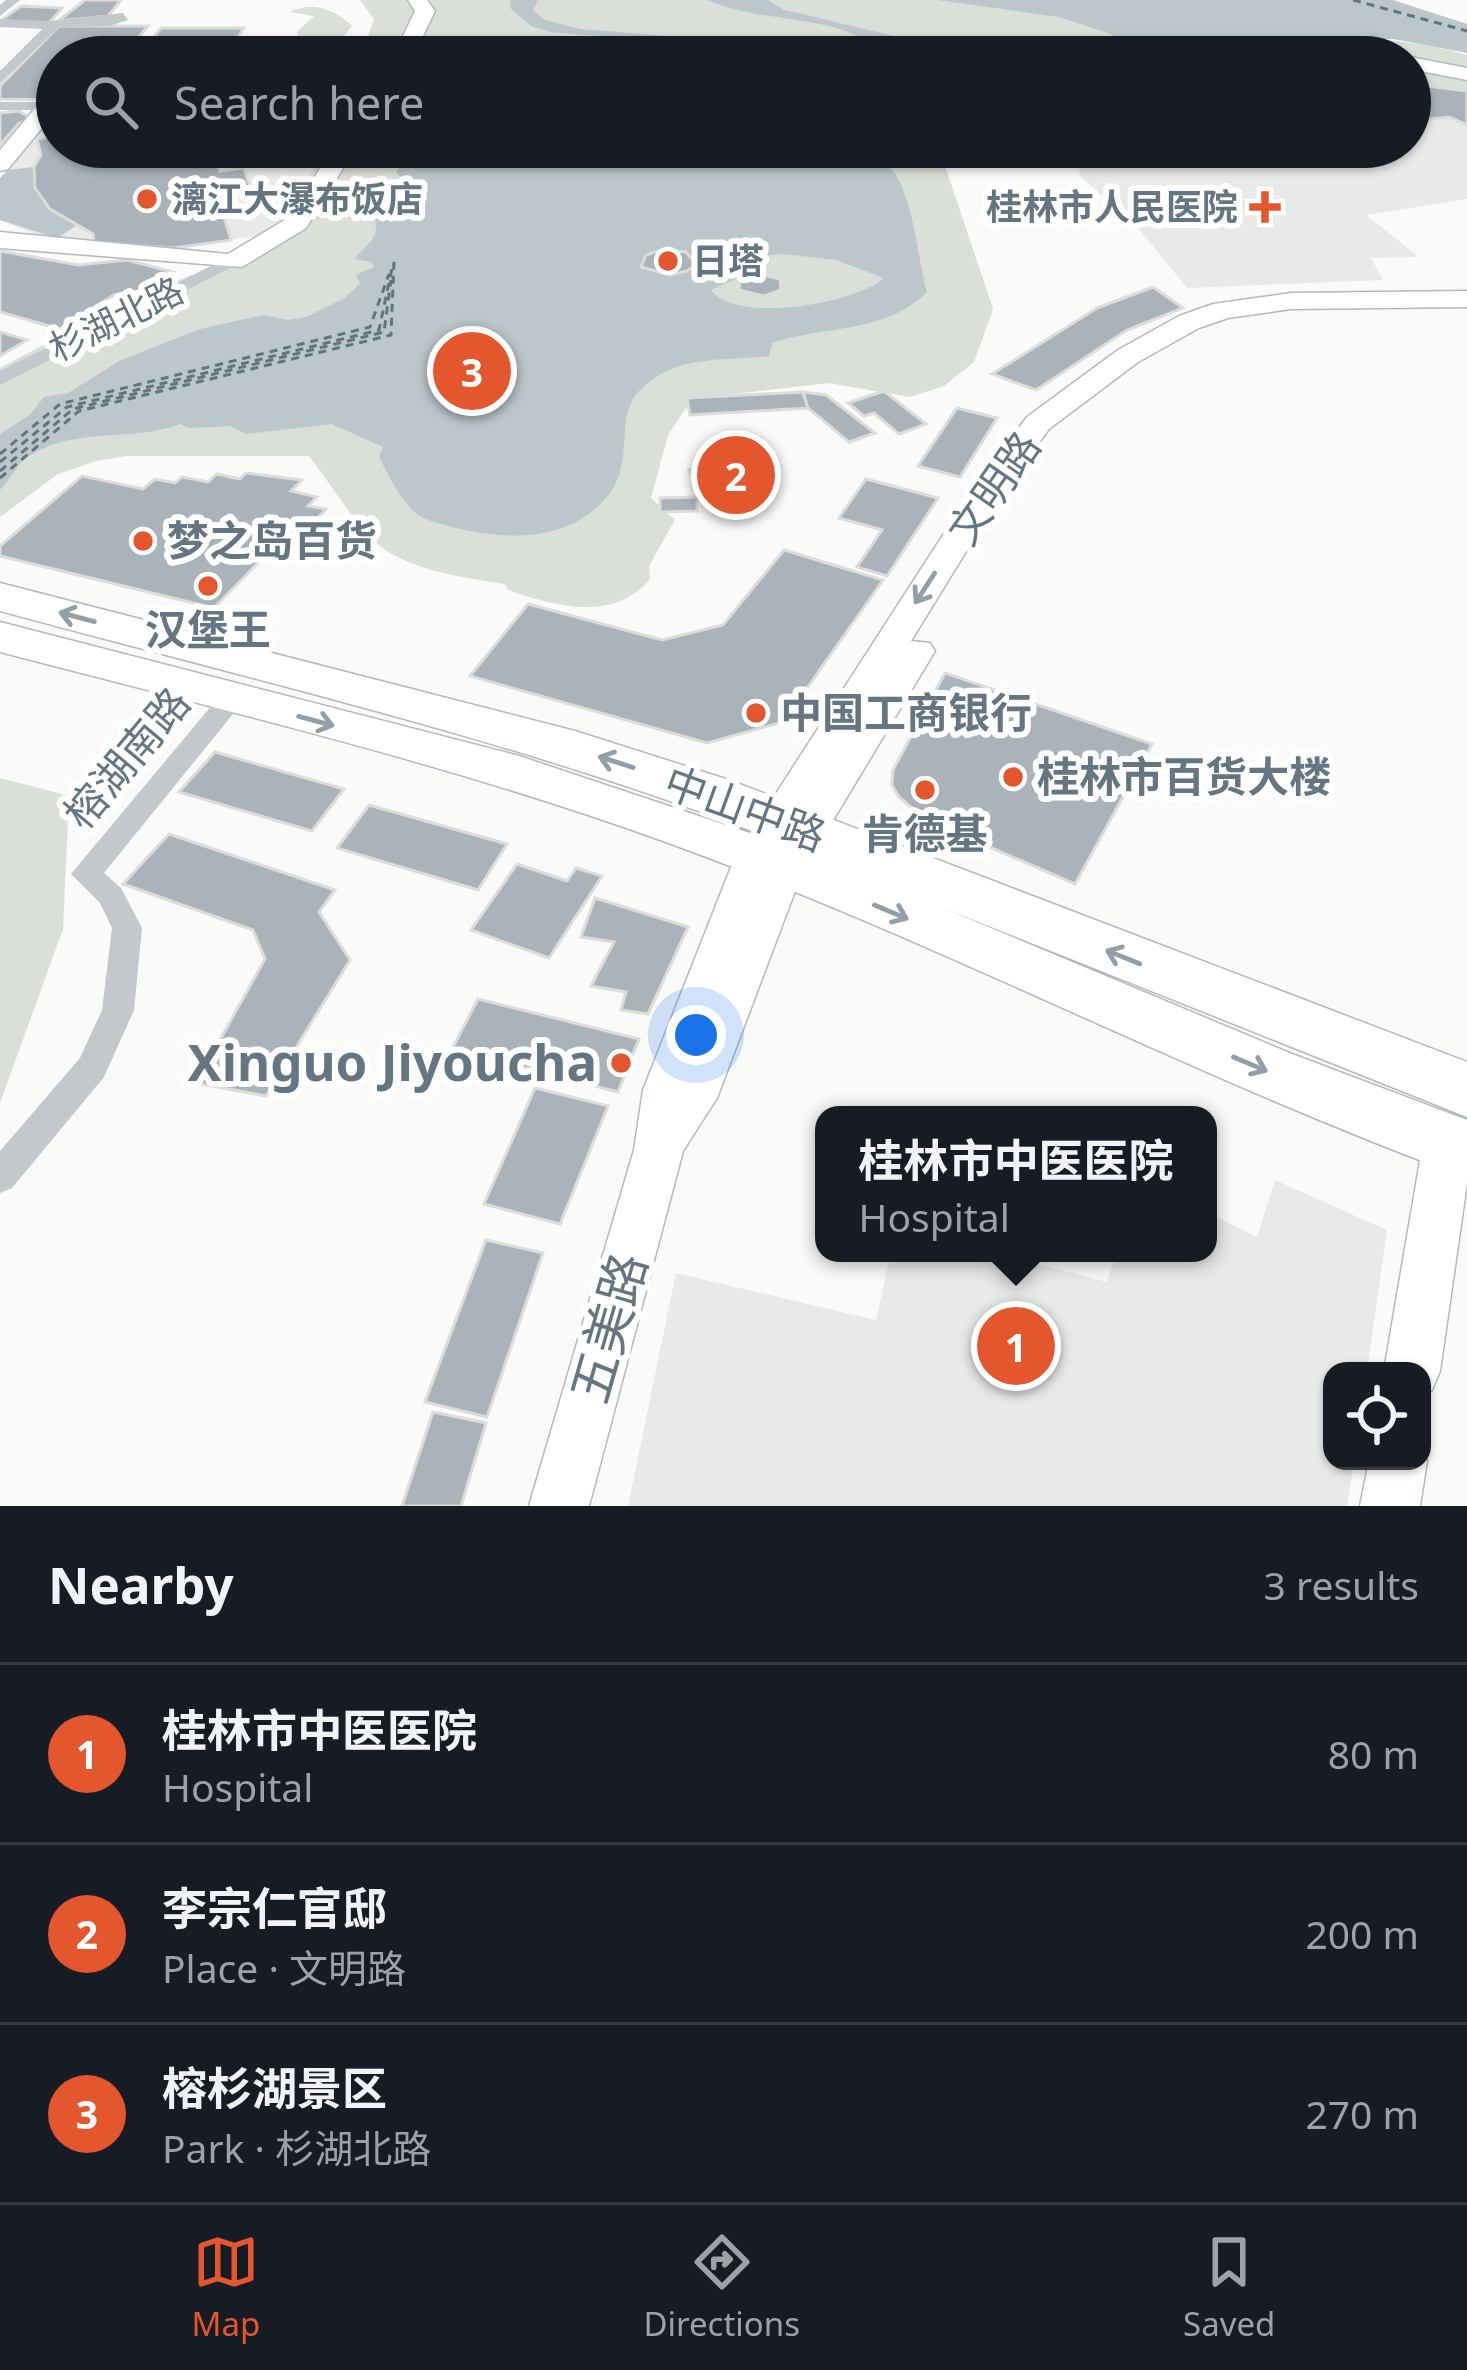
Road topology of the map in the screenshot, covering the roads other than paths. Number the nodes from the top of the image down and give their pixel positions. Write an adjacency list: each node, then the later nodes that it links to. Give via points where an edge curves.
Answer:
1 (14, 0): 3 (street)
2 (417, 0): 8 (street, via 425,10)
3 (0, 12)
4 (123, 17): 6 (street)
5 (0, 23): 6 (street)
6 (53, 25): 7 (street)
7 (42, 36)
8 (413, 36)
9 (36, 43): 12 (street)
10 (1431, 67): 11 (street)
11 (1467, 74)
12 (0, 80)
13 (0, 106): 14 (street)
14 (36, 106)
15 (36, 125): 16 (street)
16 (0, 164)
17 (332, 168): 19 (street, 杉湖北路, via 297,223)
18 (0, 241): 19 (street, 杉湖北路)
19 (233, 262): 22 (street, 杉湖北路)
20 (1467, 299): 26 (street, 文明路, one-way to 26, via 1223,310 1128,356 1049,415 990,487)
21 (1467, 308): 26 (street, 文明路, via 1297,310 1236,319 1205,328 1080,413 1039,456)
22 (0, 379)
23 (0, 598): 26 (highway, 中山中路, one-way to 23, via 575,749)
24 (0, 638): 25 (highway, 中山中路)
25 (232, 698): 26 (highway, 中山中路, one-way to 26, via 685,829); 28 (street, 榕湖南路, via 86,874 111,896 127,928 118,1010 92,1067)
26 (780, 844): 27 (highway, 中山中路); 31 (street, 五美路, via 693,1098 659,1150)
27 (1461, 1127): 29 (street)
28 (0, 1177)
29 (1414, 1362)
30 (1396, 1470): 32 (street)
31 (559, 1506)
32 (1390, 1506)

